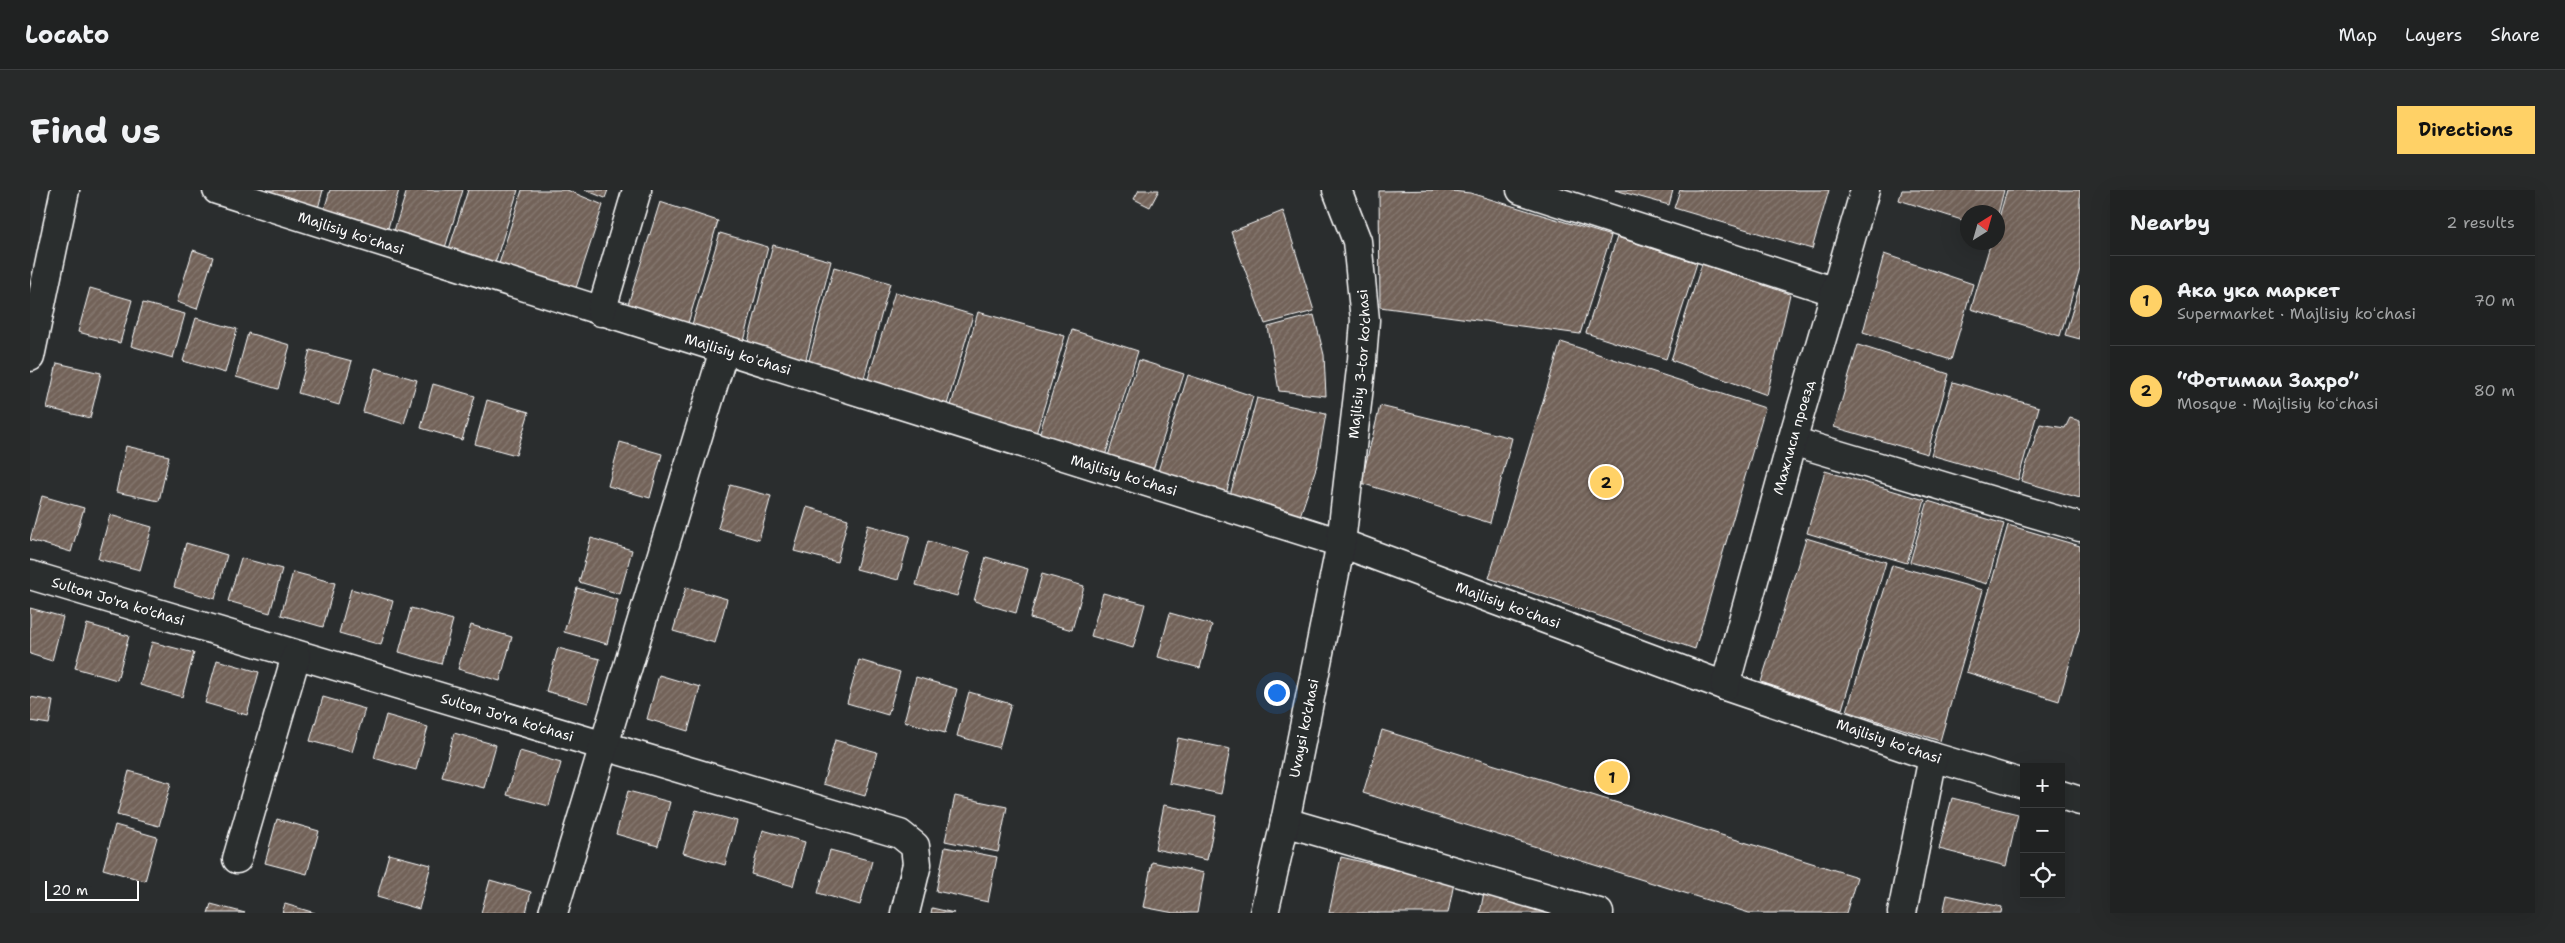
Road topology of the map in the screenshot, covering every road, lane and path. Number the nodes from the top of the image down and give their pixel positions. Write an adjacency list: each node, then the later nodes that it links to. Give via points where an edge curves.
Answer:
1 (65, 190): 10 (street)
2 (217, 190): 8 (street, Majlisiy koʻchasi)
3 (637, 190): 8 (street)
4 (1337, 190): 13 (street, Majlisiy 3-tor ko'chasi, via 1357,241 1365,320)
5 (1521, 190): 7 (street)
6 (1865, 190): 7 (street, Мажлиси проезд)
7 (1836, 292): 11 (street, Мажлиси проезд)
8 (601, 312): 9 (street, Majlisiy koʻchasi)
9 (724, 350): 13 (street, Majlisiy koʻchasi); 17 (street)
10 (30, 357)
11 (1792, 441): 12 (street); 16 (street, Мажлиси проезд)
12 (2080, 528)
13 (1341, 543): 16 (street, Majlisiy koʻchasi); 22 (street, Uvaysi ko'chasi)
14 (30, 575): 15 (street, Sulton Jo'ra ko'chasi)
15 (296, 656): 17 (street, Sulton Jo'ra ko'chasi); 23 (street)
16 (1725, 686): 18 (street, Majlisiy koʻchasi)
17 (602, 746): 24 (street); 25 (street, Sulton Jo'ra ko'chasi, via 900,834 915,846 916,864)
18 (1933, 757): 19 (street, Majlisiy koʻchasi); 28 (street)
19 (2020, 783)
20 (2065, 796): 21 (street)
21 (2080, 801)
22 (1285, 822): 26 (street, Uvaysi ko'chasi); 27 (street)
23 (237, 859)
24 (552, 913)
25 (905, 913)
26 (1264, 913)
27 (1599, 913)
28 (1902, 913)

